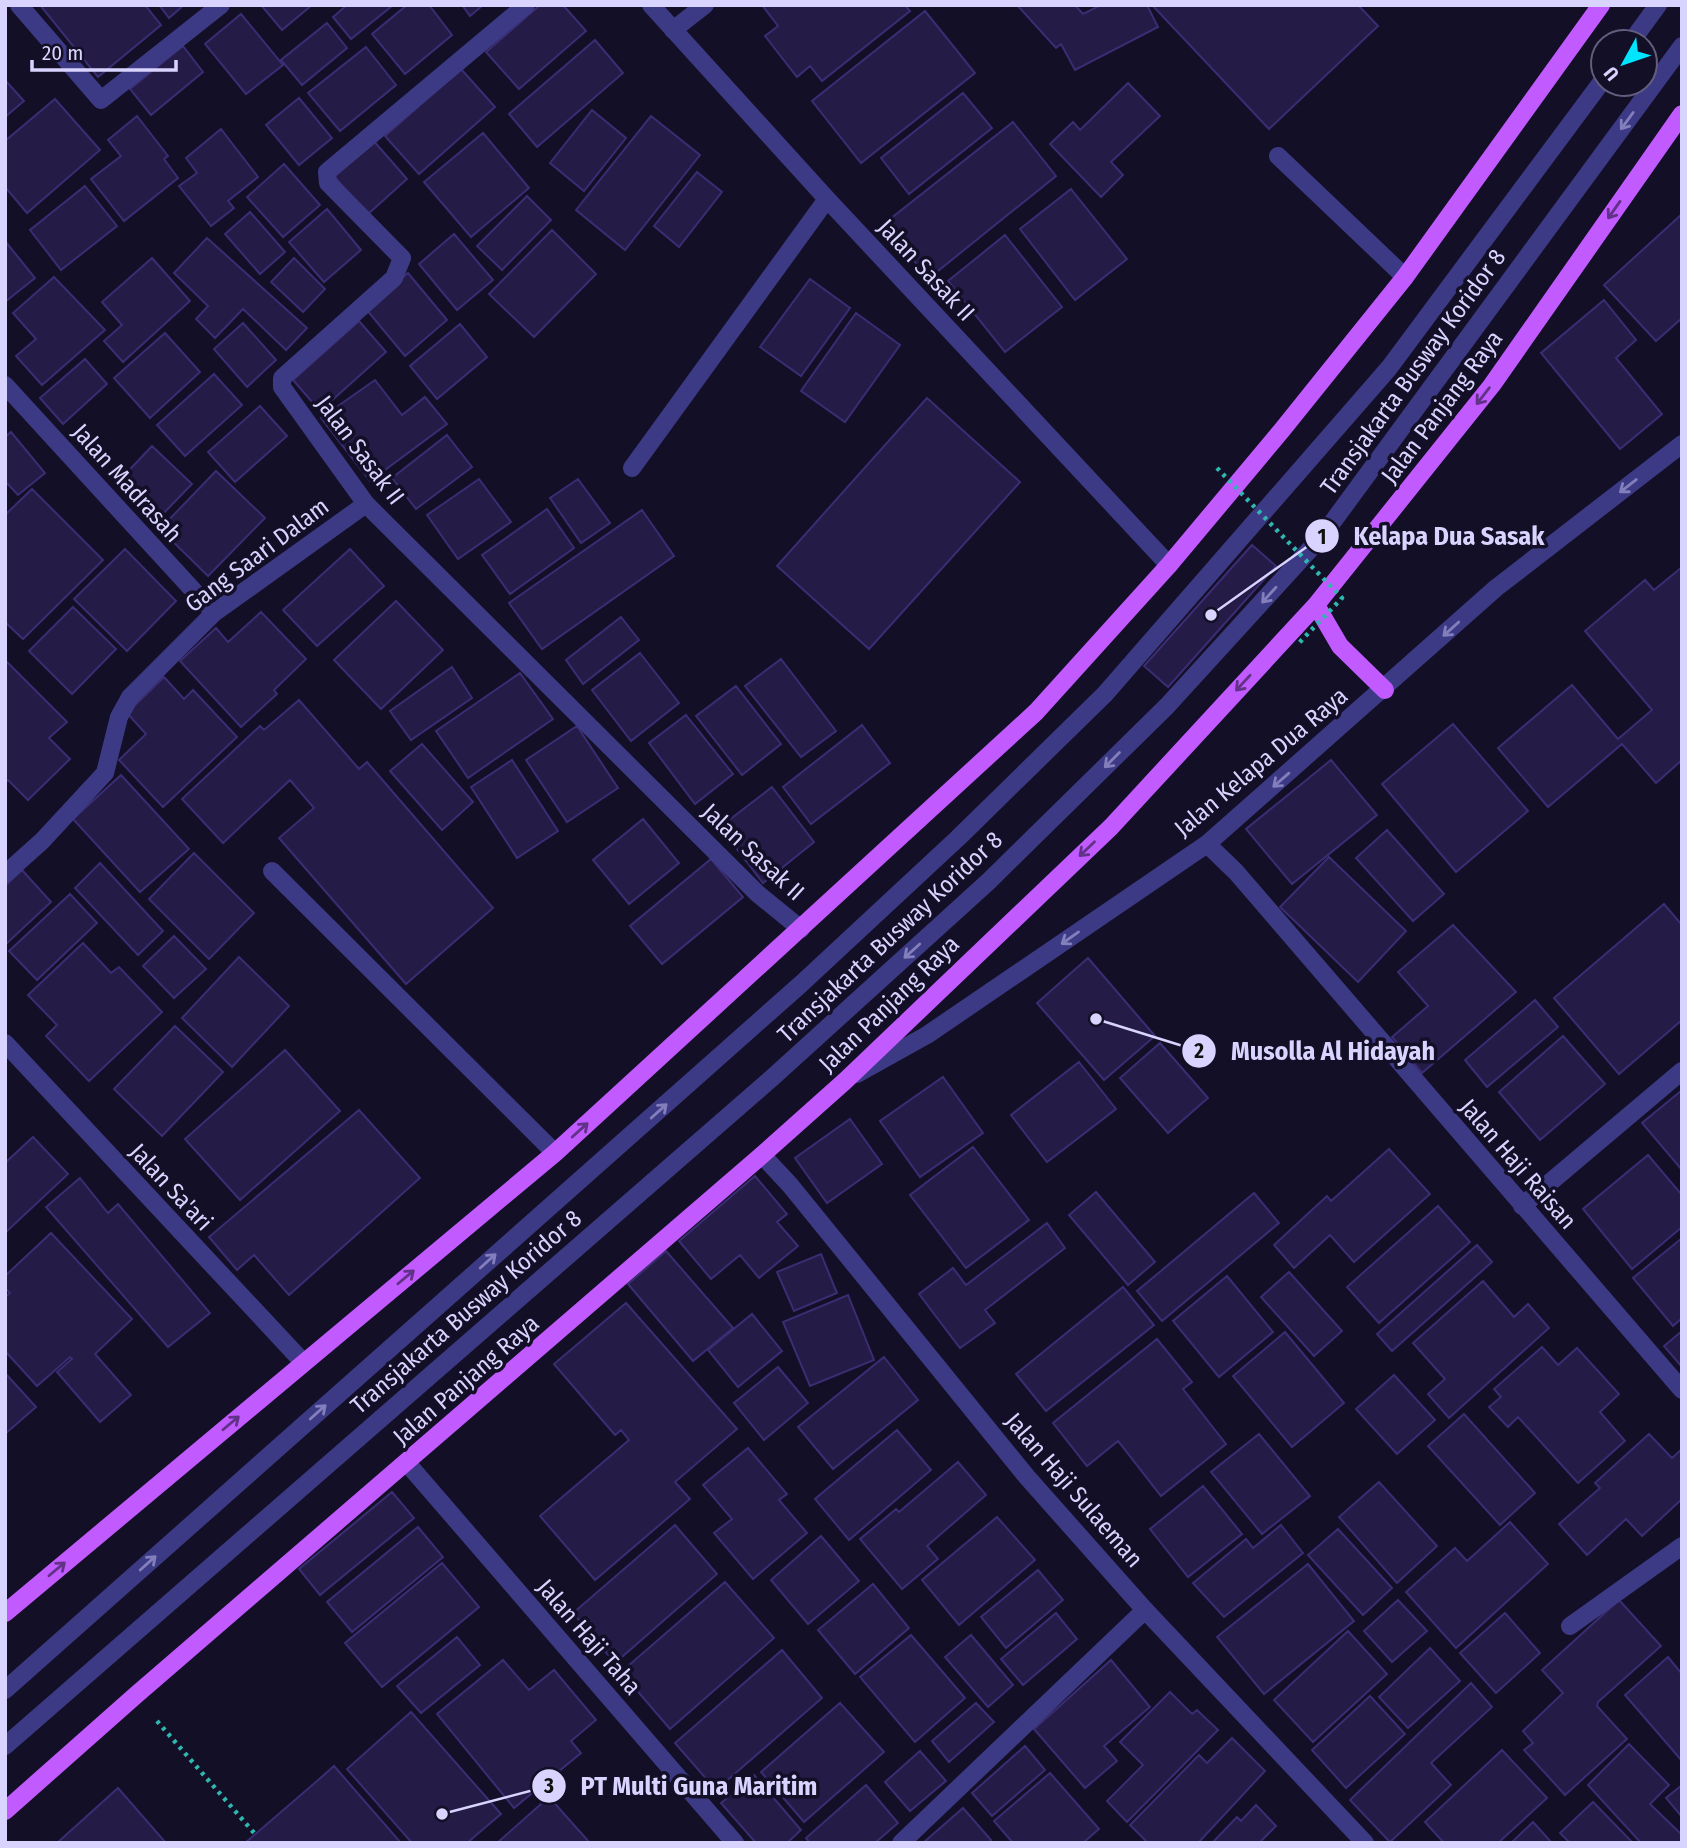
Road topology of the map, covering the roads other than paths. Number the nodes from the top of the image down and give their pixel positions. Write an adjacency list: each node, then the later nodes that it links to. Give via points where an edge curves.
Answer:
1 (19, 5): 2 (street, via 98,99)
2 (221, 5)
3 (526, 5): 19 (street, Jalan Sasak II, via 327,172 328,183 402,258 401,267 281,382)
4 (651, 5): 9 (street, Jalan Sasak II)
5 (705, 5): 9 (street)
6 (1601, 5): 15 (main road)
7 (1658, 5): 8 (street)
8 (1641, 28)
9 (673, 30): 14 (street, Jalan Sasak II)
10 (1682, 46): 42 (street, Transjakarta Busway Koridor 8, one-way to 42, via 1323,535 1167,706 989,881 773,1077)
11 (1590, 98): 41 (street, Transjakarta Busway Koridor 8, one-way to 11, via 801,984 1105,694 1389,368)
12 (1682, 114): 21 (main road, Jalan Panjang Raya, one-way to 21, via 1492,385)
13 (1278, 156): 15 (street)
14 (827, 199): 18 (street); 20 (street, Jalan Sasak II)
15 (1405, 277): 20 (main road)
16 (5, 386): 22 (street, Jalan Madrasah)
17 (1682, 444): 23 (street, Jalan Kelapa Dua Raya, one-way to 23, via 1496,588)
18 (632, 467)
19 (366, 504): 22 (street, Gang Saari Dalam); 27 (street, Jalan Sasak II, via 758,894)
20 (1169, 565): 27 (main road, via 1035,712)
21 (1316, 605): 23 (main road, via 1340,646); 30 (main road, Jalan Panjang Raya, one-way to 30, via 1111,827)
22 (214, 613): 26 (street, Gang Saari Dalam, via 122,708 105,773)
23 (1385, 690): 24 (street, Jalan Kelapa Dua Raya, one-way to 24)
24 (1207, 844): 30 (street, Jalan Kelapa Dua Raya, one-way to 30, via 938,1027); 33 (street, Jalan Haji Raisan)
25 (272, 872): 31 (street)
26 (5, 874)
27 (801, 929): 31 (main road, one-way to 27)
28 (5, 1043): 34 (street, Jalan Sa'ari)
29 (1682, 1071): 33 (street)
30 (845, 1081): 32 (main road, Jalan Panjang Raya)
31 (555, 1153): 34 (main road, one-way to 31)
32 (762, 1155): 36 (main road, Jalan Panjang Raya); 38 (street, Jalan Haji Sulaeman, via 1027,1477)
33 (1522, 1206): 35 (street, Jalan Haji Raisan)
34 (303, 1362): 39 (main road, one-way to 34)
35 (1682, 1390)
36 (407, 1462): 43 (main road, Jalan Panjang Raya); 44 (street, Jalan Haji Taha)
37 (1682, 1546): 40 (street)
38 (1145, 1610): 45 (street); 46 (street, Jalan Haji Sulaeman)
39 (5, 1613)
40 (1570, 1626)
41 (5, 1690)
42 (5, 1746)
43 (5, 1811)
44 (735, 1843)
45 (901, 1843)
46 (1365, 1843)

